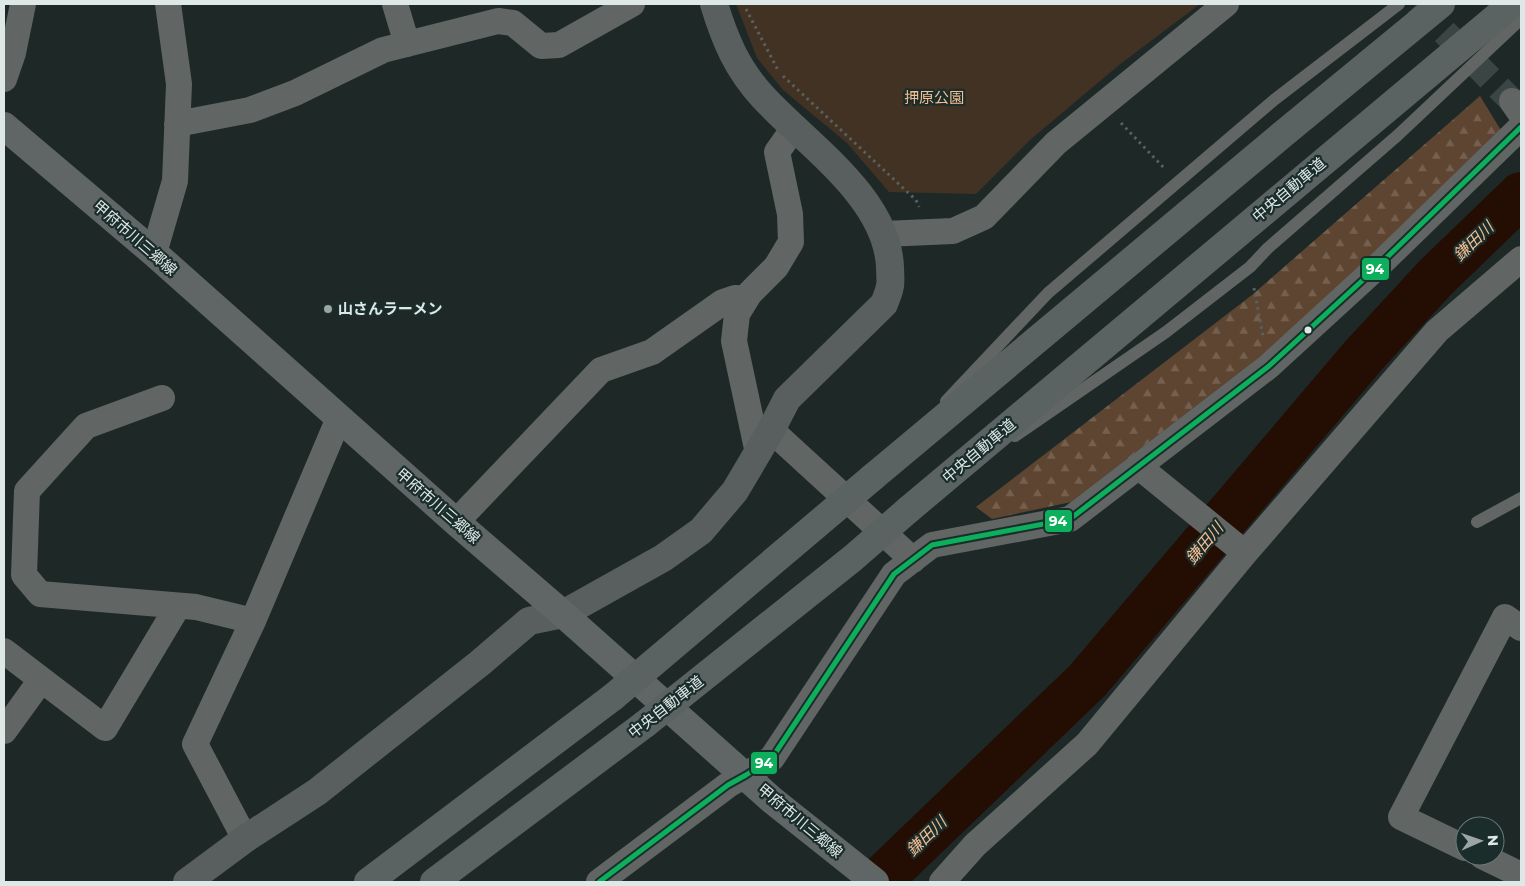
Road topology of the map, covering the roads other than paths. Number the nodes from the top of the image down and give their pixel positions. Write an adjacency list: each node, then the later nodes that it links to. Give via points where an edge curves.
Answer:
1 (23, 4): 12 (street)
2 (168, 4): 13 (street, via 180,84)
3 (395, 4): 11 (street)
4 (632, 4): 11 (street, via 559,45 541,46 513,23 498,21)
5 (714, 4): 16 (street, via 723,35 737,62 762,96)
6 (1226, 4): 17 (street, via 1056,142 984,217 953,232)
7 (1399, 4): 25 (lane, via 1274,100 1048,293)
8 (1441, 4): 25 (highway)
9 (1512, 4): 27 (highway, 中央自動車道)
10 (1521, 19): 27 (lane, via 1398,135 1250,267 1166,332)
11 (407, 44): 13 (street, via 383,50 295,93 250,110)
12 (4, 79)
13 (178, 124): 18 (street, via 175,181)
14 (4, 126): 18 (main road, 甲府市川三郷線)
15 (1521, 127): 24 (street, via 1376,268 1269,366)
16 (794, 128): 17 (street, via 852,185); 20 (street, via 777,152 790,214 791,242 776,267)
17 (884, 234): 23 (street, via 890,256 890,286 884,304 787,399)
18 (154, 254): 22 (main road, 甲府市川三郷線)
19 (1521, 259): 30 (street, via 1437,331)
20 (746, 300): 23 (street, via 737,314 734,341); 28 (street, via 735,298 723,302 652,352 601,370)
21 (162, 398): 32 (street, via 86,426 27,491 24,575 40,594)
22 (339, 418): 28 (main road, 甲府市川三郷線); 34 (street)
23 (765, 441): 31 (street); 33 (street, via 735,490 702,531 663,558)
24 (1138, 466): 30 (street); 31 (street, via 1070,519 932,545)
25 (874, 477): 45 (highway, bridge, via 612,697)
26 (1521, 498): 29 (lane)
27 (908, 510): 46 (highway, 中央自動車道, bridge, via 854,558 645,724)
28 (456, 522): 33 (main road, 甲府市川三郷線)
29 (1478, 522)
30 (1245, 553): 49 (street, via 1087,744 975,845)
31 (913, 560): 39 (street, via 894,574 772,758)
32 (178, 606): 34 (street, via 196,607); 37 (street, via 106,728)
33 (564, 614): 39 (main road, 甲府市川三郷線); 40 (street, via 530,621 317,792)
34 (253, 621): 40 (street, via 195,744)
35 (1521, 628): 41 (street, via 1505,617 1401,817)
36 (4, 651): 37 (street)
37 (41, 680): 38 (street)
38 (4, 730)
39 (746, 776): 47 (street, via 728,785); 48 (main road, 甲府市川三郷線)
40 (245, 838): 44 (street)
41 (1455, 843)
42 (1503, 866): 43 (street)
43 (1521, 875)
44 (188, 882)
45 (368, 882)
46 (434, 882)
47 (599, 882)
48 (875, 882)
49 (942, 882)

